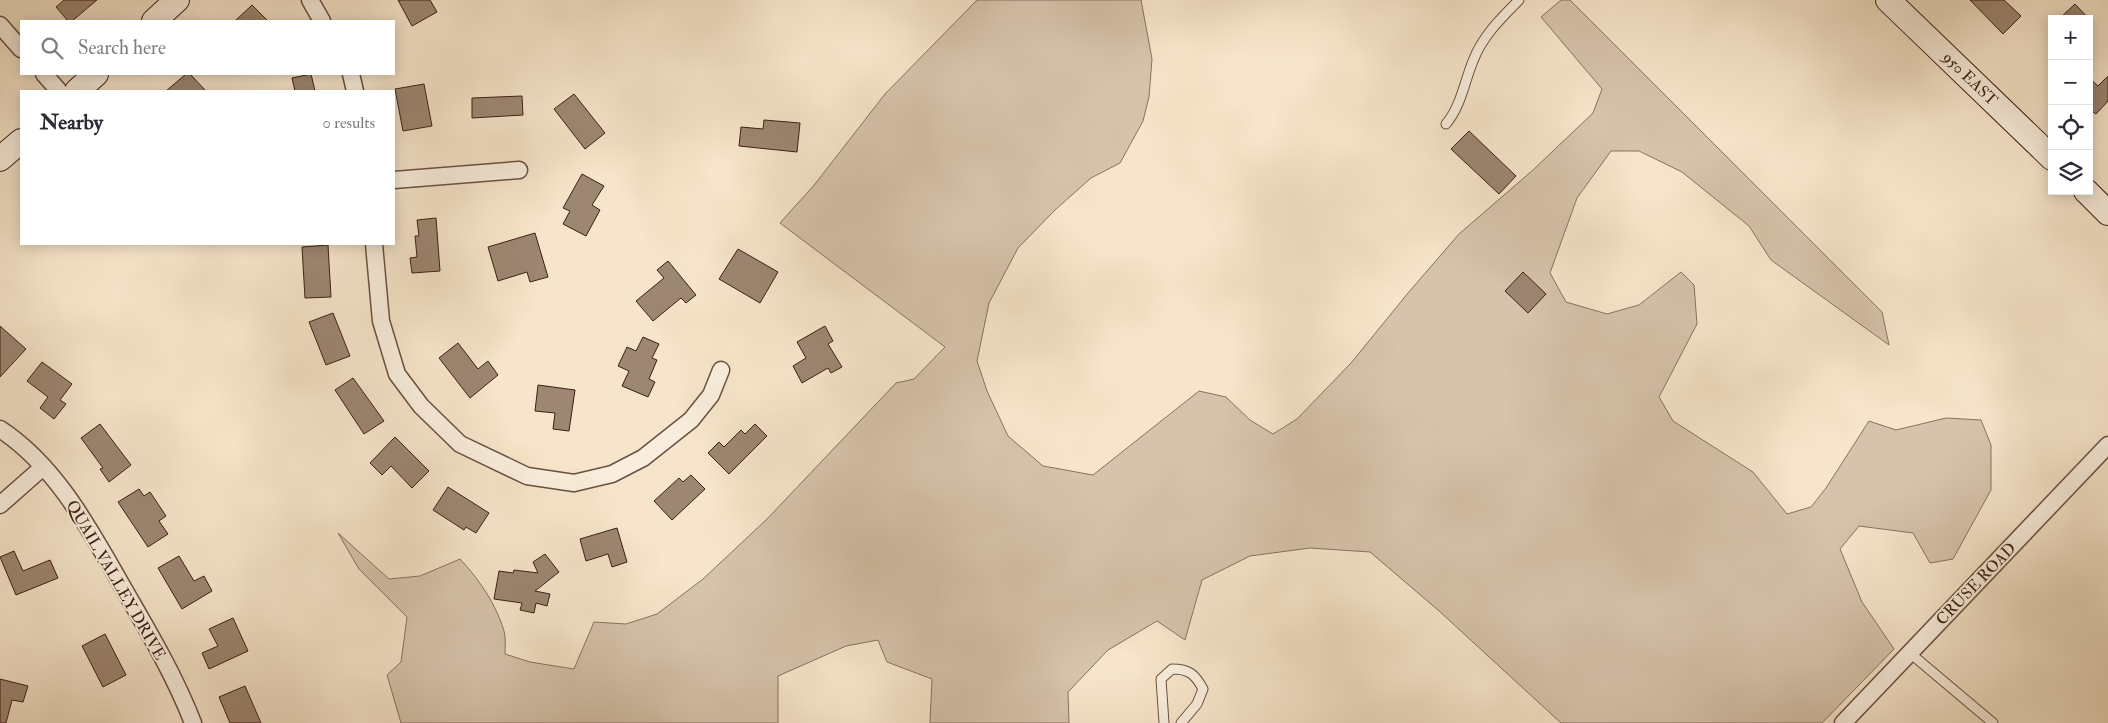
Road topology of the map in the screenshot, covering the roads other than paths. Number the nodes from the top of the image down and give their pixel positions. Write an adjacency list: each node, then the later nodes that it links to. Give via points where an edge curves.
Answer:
1 (177, 0): 5 (street)
2 (310, 0): 6 (street)
3 (1519, 0): 15 (lane, via 1485,37 1473,60 1454,114)
4 (1888, 0): 17 (street, 950 EAST)
5 (155, 20)
6 (321, 20)
7 (0, 25): 8 (street)
8 (20, 48)
9 (45, 75): 12 (street)
10 (95, 75): 13 (street)
11 (351, 75): 14 (street)
12 (59, 90)
13 (78, 90)
14 (355, 90)
15 (1446, 124)
16 (20, 142): 18 (street)
17 (2048, 154)
18 (0, 159)
19 (519, 170): 20 (street)
20 (395, 180)
21 (2090, 195): 22 (street)
22 (2108, 213)
23 (374, 245): 24 (street, via 381,321 397,374 421,406 460,444 527,476 574,483 612,474 643,458 691,420 711,395)
24 (721, 370)
25 (0, 429): 27 (street, QUAIL VALLEY DRIVE)
26 (2108, 445): 29 (street, CRUSE ROAD)
27 (43, 467): 28 (street); 30 (street, QUAIL VALLEY DRIVE, via 80,513 152,636)
28 (0, 505)
29 (1910, 653): 33 (street, CRUSE ROAD); 34 (lane)
30 (186, 721)
31 (1164, 723): 32 (lane, via 1161,679 1172,669 1187,669 1196,676 1203,689 1197,704)
32 (1181, 723)
33 (1843, 723)
34 (1993, 723)

